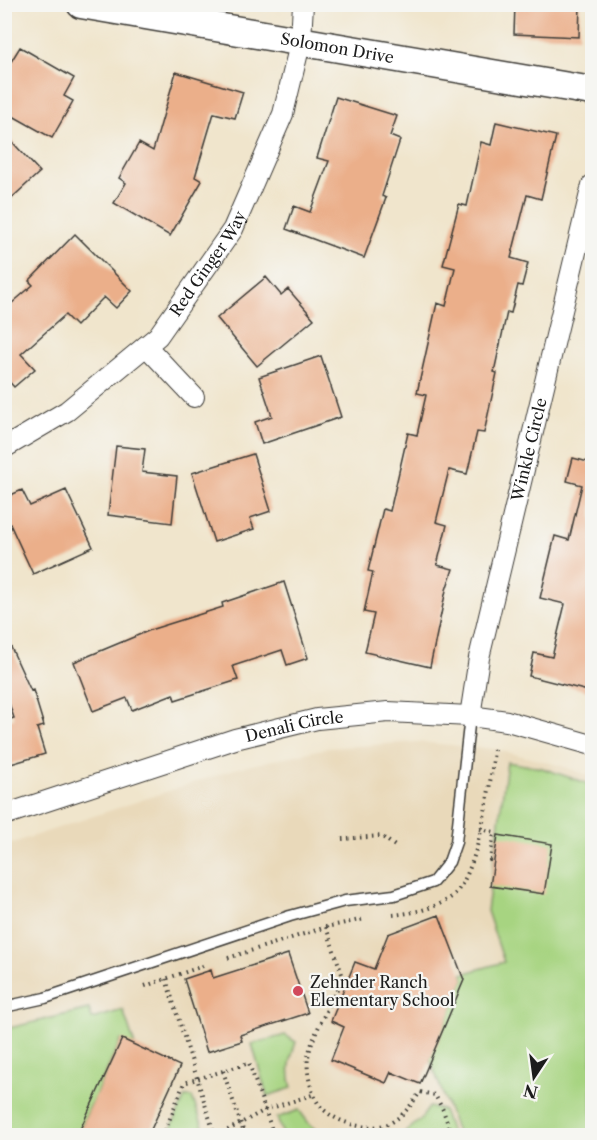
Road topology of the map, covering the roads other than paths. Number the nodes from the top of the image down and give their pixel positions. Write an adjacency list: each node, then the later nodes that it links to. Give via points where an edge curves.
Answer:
1 (81, 4): 3 (street, Solomon Drive)
2 (303, 4): 3 (street, Red Ginger Way)
3 (301, 40): 4 (street, Solomon Drive); 6 (street, Red Ginger Way, via 283,114 233,229 158,336)
4 (592, 91)
5 (592, 185): 9 (street, Winkle Circle, via 479,658)
6 (146, 346): 7 (street); 8 (street, Red Ginger Way, via 67,411)
7 (194, 397)
8 (4, 448)
9 (470, 716): 10 (street, Denali Circle, via 507,721); 11 (street, Denali Circle, via 388,712 317,719 235,739); 12 (lane, via 456,842 449,862 433,882 394,895 345,901 290,916 45,998)
10 (592, 745)
11 (4, 815)
12 (4, 1007)

